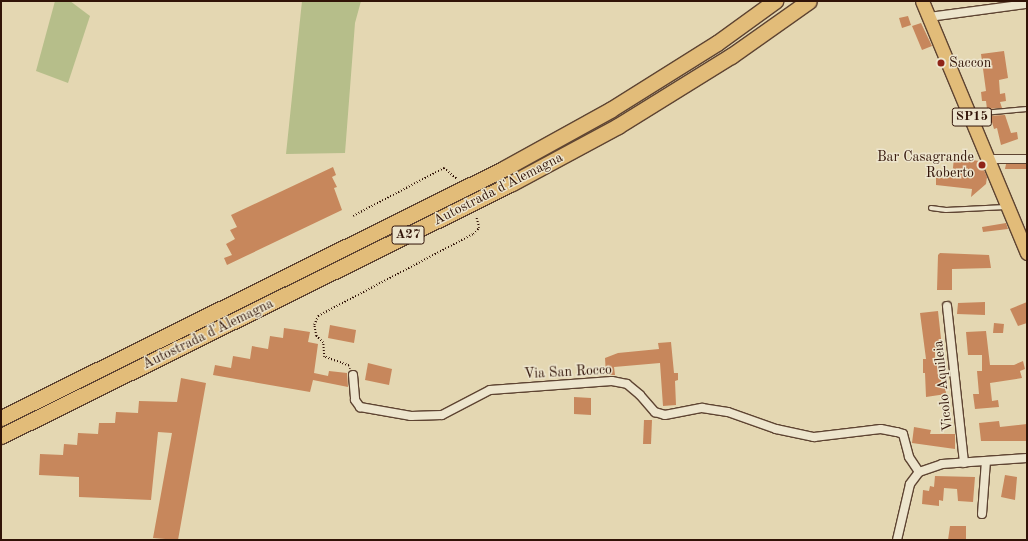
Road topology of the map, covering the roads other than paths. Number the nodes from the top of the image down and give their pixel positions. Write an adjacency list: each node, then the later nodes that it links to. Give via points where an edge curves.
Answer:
1 (775, 1): 15 (highway, Autostrada d'Alemagna / A27, via 717,43 616,105 505,168)
2 (922, 1): 5 (main road, SP15)
3 (807, 3): 16 (highway, Autostrada d'Alemagna / A27, via 731,56 604,134 512,183)
4 (1027, 4): 5 (street)
5 (929, 16): 7 (main road, SP15)
6 (1027, 109): 7 (lane)
7 (971, 114): 8 (main road, SP15)
8 (989, 159): 9 (street); 10 (main road, SP15)
9 (1027, 159)
10 (1008, 207): 11 (lane, via 946,210); 12 (main road, SP15)
11 (931, 208)
12 (1027, 253)
13 (947, 306): 19 (street, Vicolo Aquileia)
14 (353, 375): 20 (street, Via San Rocco, via 355,400 360,406 411,416 442,415 490,390 612,381 627,384 640,394 655,412 665,415 702,408 728,412 776,429 814,437 881,429 897,432 903,434 910,457)
15 (1, 418)
16 (1, 436)
17 (1027, 458): 18 (street)
18 (986, 461): 19 (street); 21 (street)
19 (964, 463): 20 (street, via 934,466)
20 (919, 472): 22 (street, via 910,484)
21 (982, 514)
22 (897, 540)

